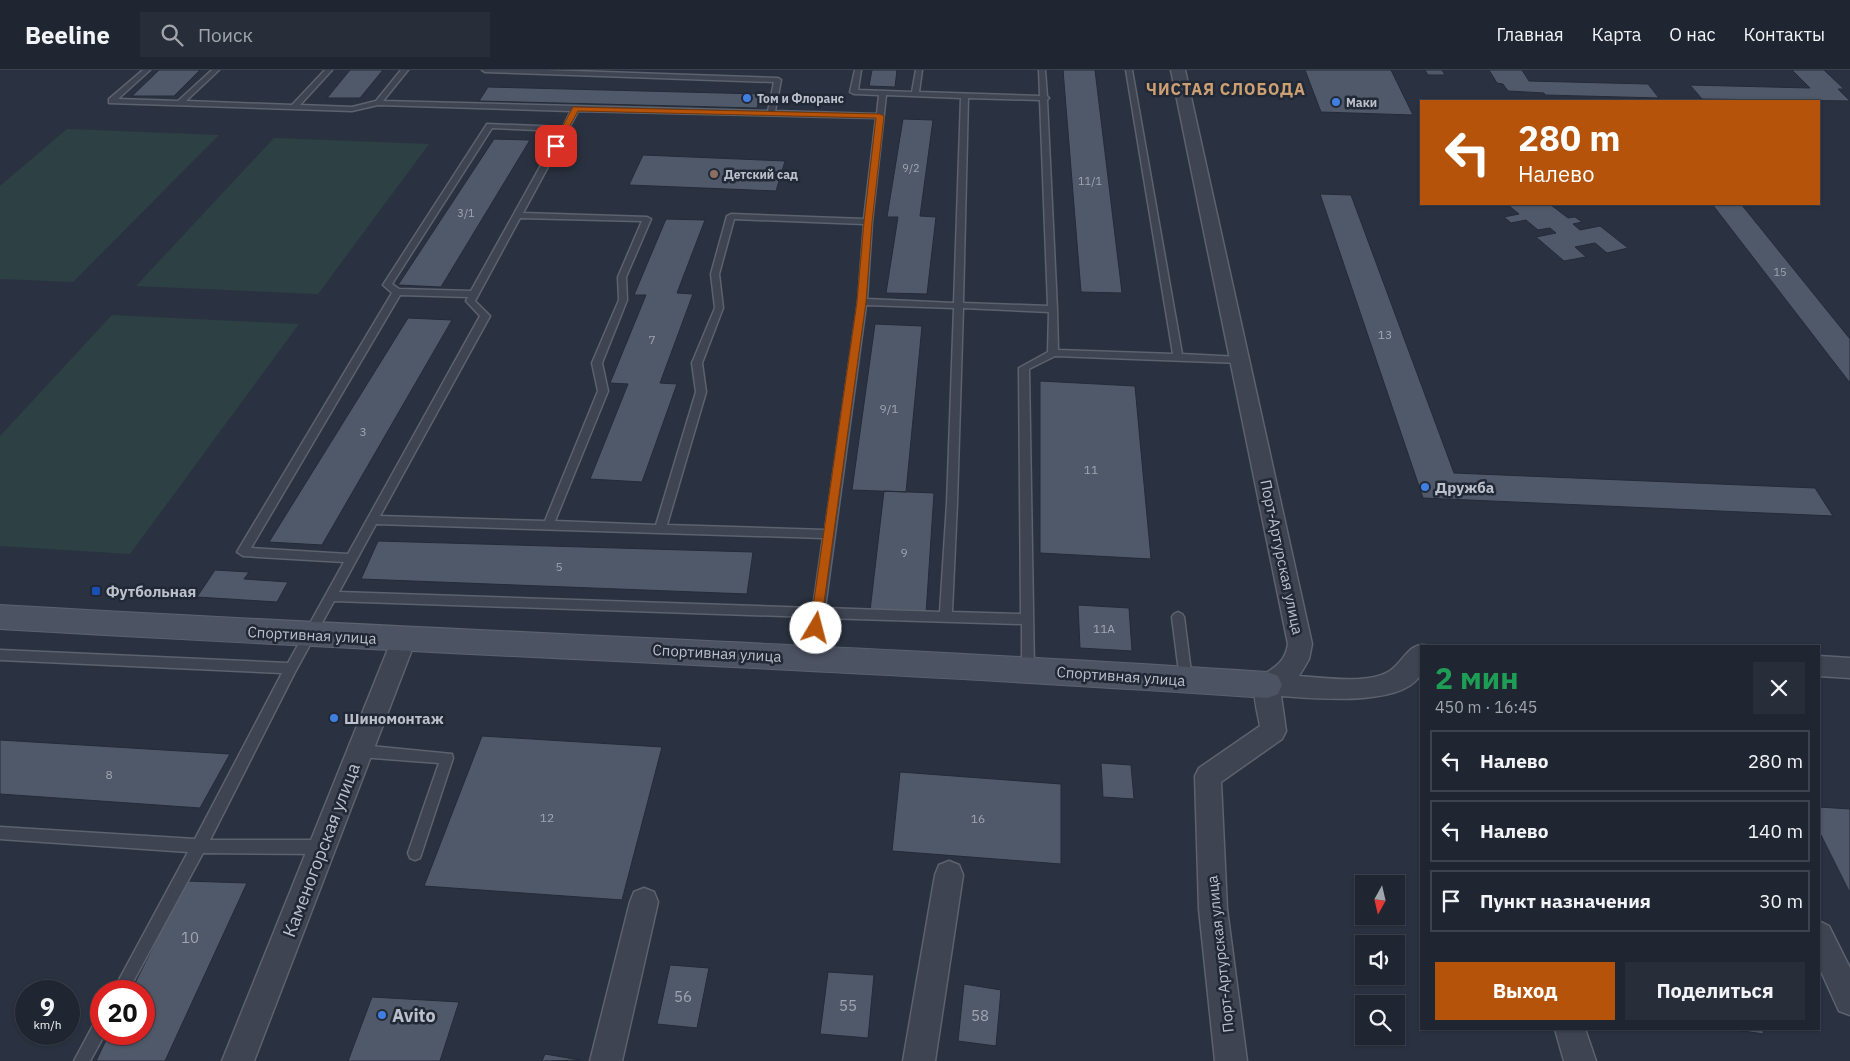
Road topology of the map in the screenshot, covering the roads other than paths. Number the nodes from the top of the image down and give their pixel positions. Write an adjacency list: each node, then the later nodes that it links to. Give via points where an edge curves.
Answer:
1 (147, 70): 15 (lane, via 112,101)
2 (216, 70): 15 (lane)
3 (329, 70): 17 (lane)
4 (405, 70): 16 (lane)
5 (485, 70): 19 (lane, via 778,80)
6 (858, 70): 11 (lane, via 854,92)
7 (919, 70): 12 (lane)
8 (1042, 70): 14 (lane)
9 (1129, 70): 30 (lane)
10 (1178, 70): 31 (street, Порт-Артурская улица)
11 (883, 93): 12 (lane); 20 (lane)
12 (915, 94): 13 (lane)
13 (965, 96): 14 (lane); 27 (lane)
14 (1044, 98): 28 (lane)
15 (180, 103): 17 (lane)
16 (378, 103): 17 (lane, via 352,109); 18 (lane)
17 (294, 107)
18 (576, 109): 19 (lane); 21 (lane)
19 (771, 113): 20 (lane)
20 (880, 116): 23 (lane)
21 (565, 129): 22 (lane); 24 (lane, via 490,126 387,285)
22 (518, 215): 25 (lane); 33 (lane, via 647,219 622,277 623,300 597,363 603,391)
23 (868, 222): 26 (lane); 34 (lane, via 731,216 714,274 719,308 697,363 701,392)
24 (397, 292): 25 (lane); 36 (lane, via 244,552)
25 (474, 294): 32 (lane, via 470,301 485,316)
26 (862, 302): 27 (lane); 35 (lane)
27 (957, 307): 28 (lane); 40 (lane)
28 (1052, 309): 29 (lane)
29 (1052, 353): 30 (lane); 42 (lane, via 1024,368)
30 (1178, 358): 31 (lane)
31 (1240, 360): 53 (street, Порт-Артурская улица, via 1300,644 1299,659 1286,673)
32 (373, 520): 33 (lane); 36 (lane)
33 (548, 526): 34 (lane)
34 (660, 529): 35 (lane)
35 (830, 534): 38 (lane)
36 (352, 558): 37 (lane)
37 (331, 596): 38 (lane); 43 (lane)
38 (818, 613): 40 (lane); 47 (lane)
39 (0, 617): 43 (street, Спортивная улица)
40 (946, 617): 42 (lane)
41 (1178, 617): 52 (lane)
42 (1026, 619): 51 (lane)
43 (310, 635): 44 (street, Спортивная улица); 49 (lane)
44 (404, 639): 47 (street, Спортивная улица); 54 (street, Каменогорская улица)
45 (1420, 655): 53 (street, Спортивная улица, via 1410,670 1394,682 1359,689)
46 (0, 656): 49 (lane)
47 (812, 658): 51 (street, Спортивная улица)
48 (1820, 666): 50 (street)
49 (291, 668): 56 (lane)
50 (1850, 668)
51 (1028, 669): 52 (street, Спортивная улица)
52 (1186, 680): 53 (street, Спортивная улица)
53 (1267, 685): 70 (street, Порт-Артурская улица, via 1272,731 1208,776 1212,909)
54 (360, 751): 57 (street, Каменогорская улица); 58 (lane, via 447,758)
55 (0, 833): 56 (lane)
56 (199, 846): 57 (lane); 62 (lane)
57 (322, 847): 67 (street, Каменогорская улица)
58 (415, 853)
59 (948, 876): 69 (street)
60 (644, 902): 68 (street)
61 (1820, 938): 63 (street)
62 (126, 980)
63 (1850, 1000)
64 (1570, 1030): 71 (street)
65 (90, 1045): 66 (lane)
66 (82, 1061)
67 (238, 1061)
68 (606, 1061)
69 (919, 1061)
70 (1231, 1061)
71 (1580, 1061)

